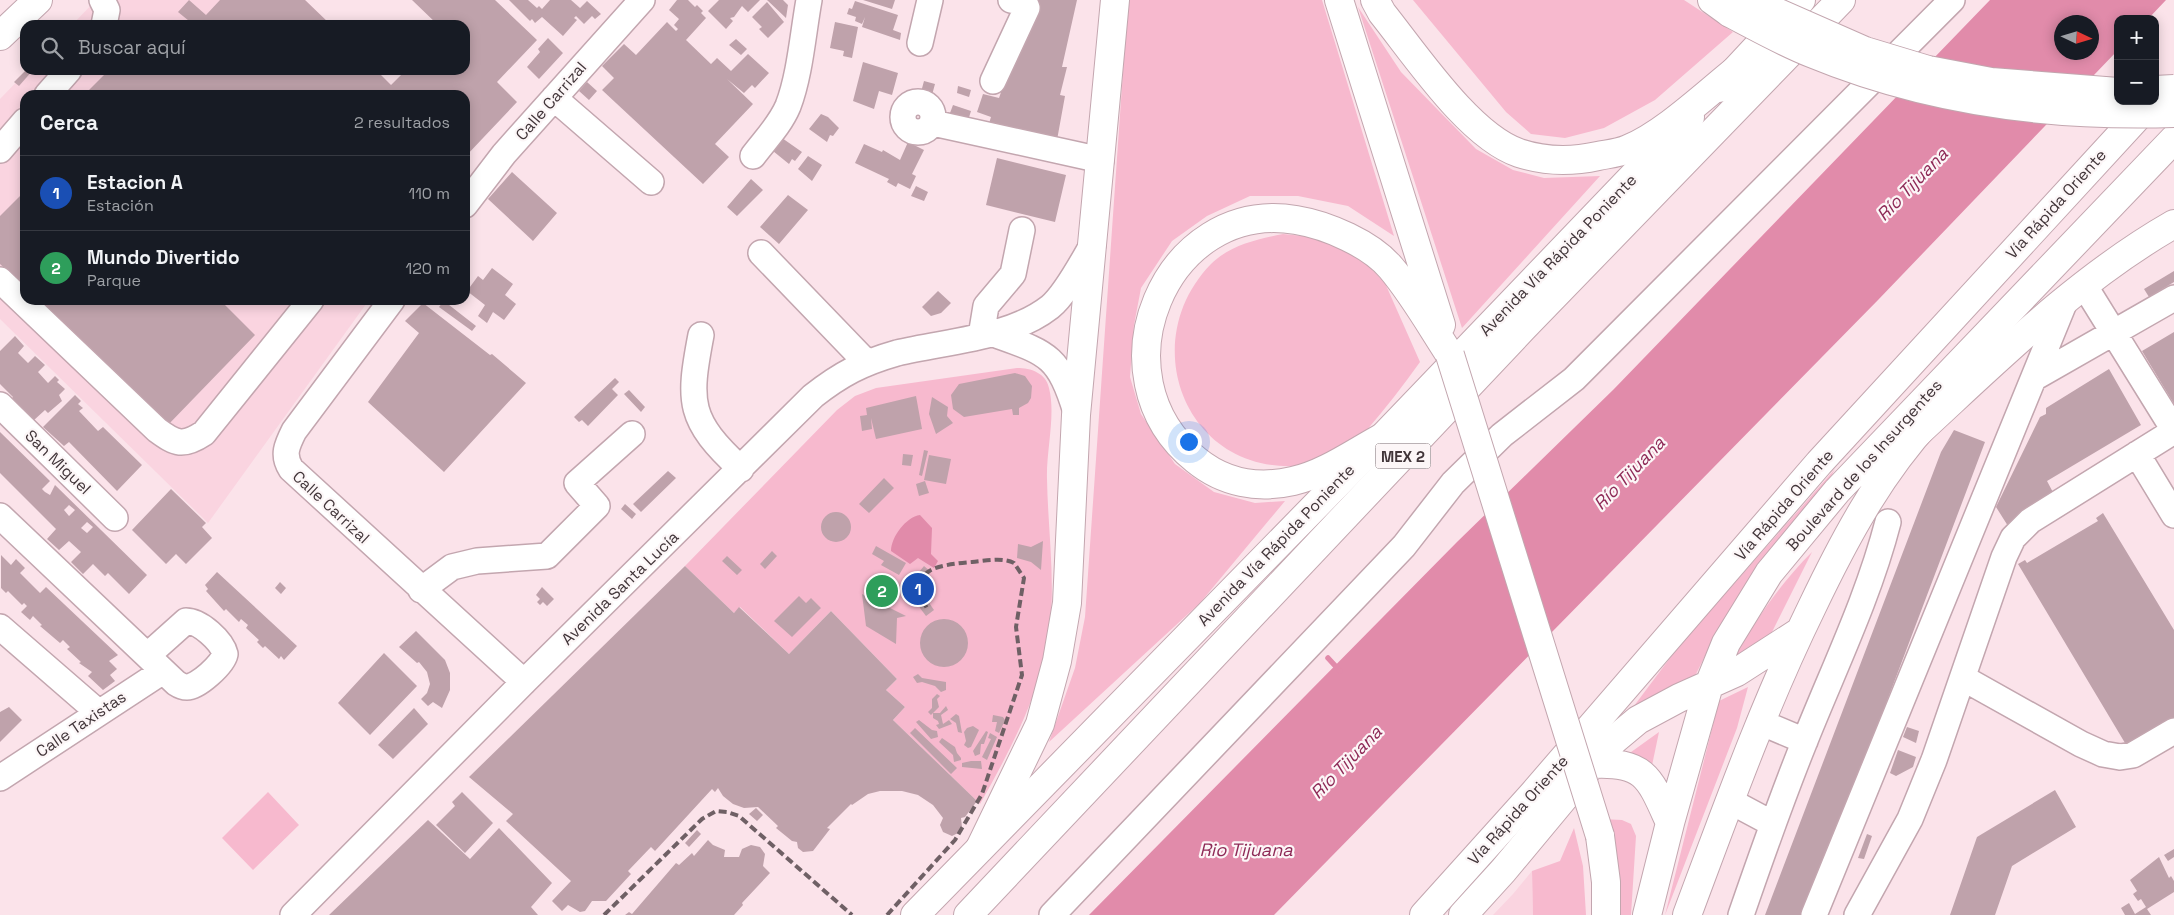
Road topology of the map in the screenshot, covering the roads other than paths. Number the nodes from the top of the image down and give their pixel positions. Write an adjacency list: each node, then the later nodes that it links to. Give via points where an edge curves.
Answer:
1 (38, 0): 15 (main road)
2 (102, 0): 14 (street, via 106,10)
3 (642, 0): 26 (street, Calle Carrizal)
4 (809, 0): 33 (street, via 788,106)
5 (930, 0): 16 (street)
6 (1011, 0): 20 (street, via 1025,3 1027,8)
7 (1115, 0): 34 (main road)
8 (1339, 0): 52 (main road)
9 (1375, 0): 17 (main road, via 1451,99 1491,138 1518,153 1547,160 1578,160 1628,149 1662,129)
10 (1801, 0): 17 (main road, Avenida Vía Rápida Poniente)
11 (1841, 0): 85 (main road, Avenida Vía Rápida Poniente / MEX 2, via 1523,328)
12 (1952, 0): 86 (street, via 1574,379 1502,435 1453,483 1404,546)
13 (1730, 4): 24 (main road, bridge, via 1928,70 1990,82); 28 (main road, bridge, via 1811,53 1921,89 2041,111 2115,115)
14 (105, 20)
15 (0, 36)
16 (920, 43)
17 (1736, 71): 59 (main road, Avenida Vía Rápida Poniente)
18 (65, 75): 22 (street)
19 (2174, 79): 25 (main road)
20 (993, 81)
21 (2174, 89): 23 (main road, bridge)
22 (51, 90)
23 (2159, 90)
24 (2114, 92)
25 (2159, 94)
26 (554, 98): 36 (street); 37 (street, Calle Carrizal)
27 (2148, 105): 87 (main road, Vía Rápida Oriente, via 1819,463)
28 (2174, 113)
29 (933, 123): 34 (street)
30 (20, 127): 32 (street)
31 (2174, 139): 72 (main road, Boulevard de los Insurgentes, via 1805,526 1748,606 1726,643)
32 (0, 150)
33 (753, 156)
34 (1101, 160): 40 (main road)
35 (2174, 163): 60 (main road, Boulevard de los Insurgentes)
36 (651, 182)
37 (470, 198)
38 (2174, 224): 43 (main road, via 2114,261)
39 (1022, 230): 51 (street, via 1013,274 986,306)
40 (1093, 244): 51 (street, Avenida Santa Lucía, via 1052,306 1034,318); 56 (main road)
41 (761, 253): 53 (street)
42 (0, 280): 45 (street)
43 (2075, 293): 49 (street); 54 (street); 60 (main road, via 2038,322)
44 (2174, 298): 49 (street)
45 (20, 299)
46 (26, 305): 47 (street, via 156,430 181,443 204,433)
47 (306, 305)
48 (388, 305): 67 (street, Calle Carrizal, via 294,431 285,459 291,469)
49 (2114, 333): 54 (street); 57 (street)
50 (701, 335): 62 (street, via 693,379 696,415)
51 (986, 335): 53 (street, Avenida Santa Lucía, via 897,353); 56 (street, via 1042,354 1056,365 1067,383)
52 (1450, 355): 59 (main road, via 1391,268 1371,252 1312,222 1284,218 1240,223 1219,232 1185,258 1155,304 1147,332 1146,368 1152,403 1166,429 1184,451 1227,480 1253,485 1274,484 1314,475); 89 (main road, bridge, via 1600,836)
53 (867, 363): 62 (street, Avenida Santa Lucía, via 841,374 813,396)
54 (2034, 378): 93 (street)
55 (0, 405): 65 (street, San Miguel)
56 (1076, 415): 82 (main road, via 1067,603 1057,661 1040,724)
57 (2174, 430): 61 (street)
58 (632, 434): 67 (street, via 577,483 597,506 547,556 477,561 452,567)
59 (1383, 437): 82 (main road, Avenida Vía Rápida Poniente)
60 (1913, 437): 69 (main road, Boulevard de los Insurgentes, via 1878,485 1840,548)
61 (2137, 454): 63 (street); 70 (street, via 2030,521 2013,538)
62 (740, 469): 71 (street, Avenida Santa Lucía)
63 (2174, 515)
64 (0, 516): 73 (street, Calle Taxistas, via 156,663)
65 (115, 518)
66 (1888, 522): 76 (street, via 1862,604)
67 (421, 590): 71 (street, Calle Carrizal)
68 (0, 627): 73 (street)
69 (1799, 632): 72 (main road, via 1737,672); 74 (main road, Boulevard de los Insurgentes)
70 (1963, 678): 75 (street, via 2103,754 2133,755); 94 (street, via 1910,819)
71 (524, 682): 83 (street, Avenida Santa Lucía)
72 (1709, 685): 77 (main road, via 1638,720); 80 (main road, Boulevard de los Insurgentes)
73 (98, 712): 78 (street, Calle Taxistas)
74 (1760, 722): 76 (street); 79 (main road, Boulevard de los Insurgentes)
75 (2174, 732)
76 (1805, 741): 81 (street)
77 (1592, 764): 80 (main road, via 1616,763 1642,773); 88 (main road)
78 (0, 778)
79 (1730, 801): 81 (street); 91 (main road, Boulevard de los Insurgentes)
80 (1670, 822): 90 (main road, Boulevard de los Insurgentes)
81 (1773, 824): 92 (street)
82 (980, 848): 84 (main road, Avenida Vía Rápida Poniente)
83 (293, 915)
84 (915, 915)
85 (968, 915)
86 (1052, 915)
87 (1424, 915)
88 (1463, 915)
89 (1606, 915)
90 (1647, 915)
91 (1687, 915)
92 (1741, 915)
93 (1814, 915)
94 (1857, 915)

